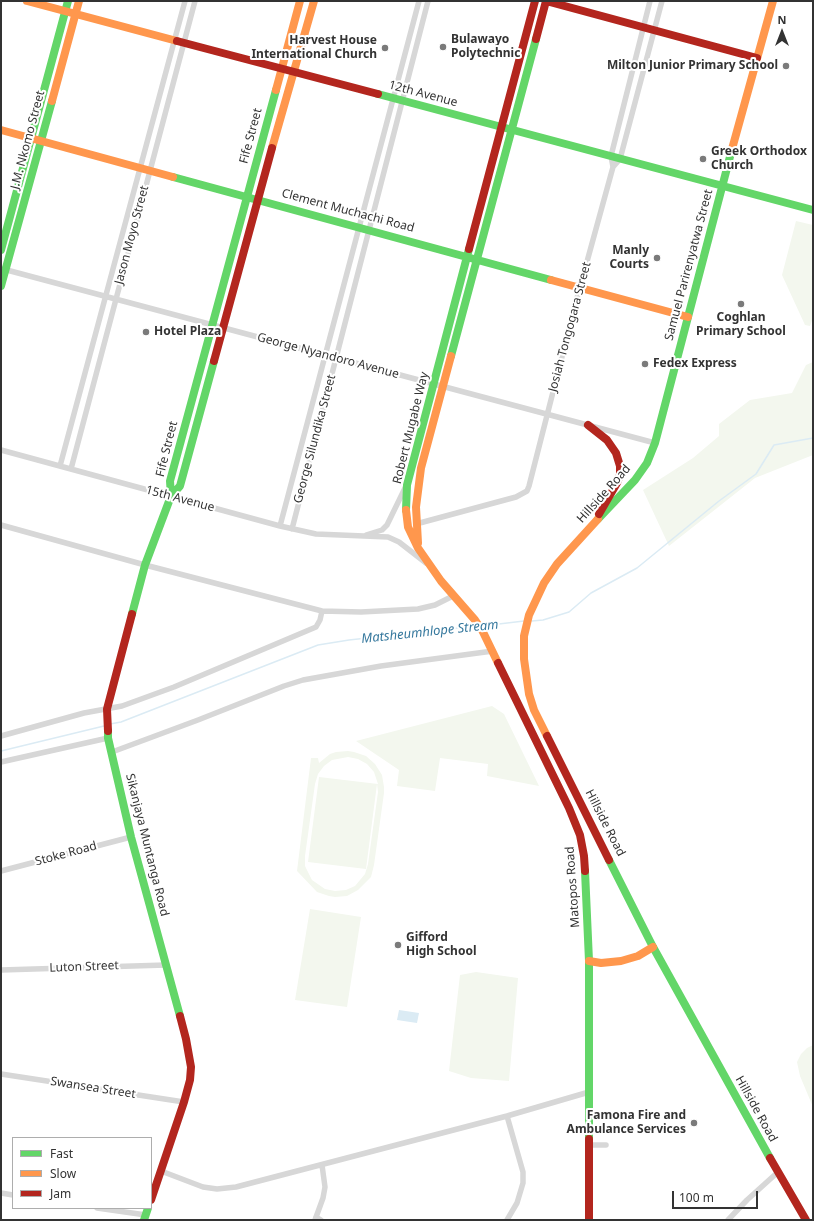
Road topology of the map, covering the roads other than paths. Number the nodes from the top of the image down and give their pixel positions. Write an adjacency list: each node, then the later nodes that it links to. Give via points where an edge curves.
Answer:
1 (28, 1): 15 (main road, 12th Avenue)
2 (68, 1): 15 (main road, J.M. Nkomo Street)
3 (79, 1): 16 (main road, J.M. Nkomo Street)
4 (185, 1): 19 (street, Jason Moyo Street)
5 (195, 1): 20 (street, Jason Moyo Street)
6 (300, 1): 22 (main road, Fife Street)
7 (314, 1): 23 (main road, Fife Street)
8 (418, 1): 24 (street, George Silundika Street)
9 (428, 1): 25 (street, George Silundika Street)
10 (535, 1): 26 (main road, Robert Mugabe Way)
11 (546, 1): 17 (main road); 28 (main road, Robert Mugabe Way)
12 (650, 1): 17 (street, Josiah Tongogara Street)
13 (662, 1): 18 (street, Josiah Tongogara Street)
14 (773, 1): 21 (main road, Samuel Parirenyatwa Street)
15 (66, 11): 16 (main road, 12th Avenue); 29 (main road, J.M. Nkomo Street)
16 (75, 14): 19 (main road, 12th Avenue); 30 (main road, J.M. Nkomo Street)
17 (643, 27): 18 (main road); 31 (street, Josiah Tongogara Street)
18 (654, 30): 21 (main road); 32 (street, Josiah Tongogara Street)
19 (174, 40): 20 (main road, 12th Avenue); 34 (street, Jason Moyo Street)
20 (184, 43): 22 (main road, 12th Avenue); 35 (street, Jason Moyo Street)
21 (757, 58): 36 (main road, Samuel Parirenyatwa Street)
22 (281, 69): 23 (main road, 12th Avenue); 37 (main road, Fife Street)
23 (294, 72): 24 (main road, 12th Avenue); 38 (main road, Fife Street)
24 (392, 98): 25 (main road, 12th Avenue); 40 (street, George Silundika Street)
25 (402, 101): 26 (main road, 12th Avenue); 41 (street, George Silundika Street)
26 (501, 127): 28 (main road, 12th Avenue); 43 (main road, Robert Mugabe Way)
27 (1, 130): 29 (main road, Clement Muchachi Road)
28 (512, 130): 31 (main road, 12th Avenue); 44 (main road, Robert Mugabe Way)
29 (31, 138): 30 (main road, Clement Muchachi Road); 42 (main road, J.M. Nkomo Street)
30 (40, 141): 34 (main road, Clement Muchachi Road); 45 (main road, J.M. Nkomo Street)
31 (611, 156): 32 (main road, 12th Avenue); 33 (street, Josiah Tongogara Street)
32 (620, 159): 33 (street, Josiah Tongogara Street); 36 (main road, 12th Avenue)
33 (613, 167): 47 (street, Josiah Tongogara Street)
34 (140, 168): 35 (main road, Clement Muchachi Road); 48 (street, Jason Moyo Street)
35 (150, 170): 37 (main road, Clement Muchachi Road); 49 (street, Jason Moyo Street)
36 (722, 186): 39 (main road, 12th Avenue); 50 (main road, Samuel Parirenyatwa Street)
37 (247, 197): 38 (main road, Clement Muchachi Road); 51 (main road, Fife Street)
38 (258, 200): 40 (main road, Clement Muchachi Road); 52 (main road, Fife Street)
39 (813, 210)
40 (358, 227): 41 (main road, Clement Muchachi Road); 53 (street, George Silundika Street)
41 (369, 230): 43 (main road, Clement Muchachi Road); 54 (street, George Silundika Street)
42 (1, 250)
43 (468, 256): 44 (main road, Clement Muchachi Road); 55 (main road, Robert Mugabe Way)
44 (477, 259): 47 (main road, Clement Muchachi Road); 56 (main road, Robert Mugabe Way)
45 (3, 269): 46 (main road, J.M. Nkomo Street); 48 (street, George Nyandoro Avenue)
46 (1, 286)
47 (580, 287): 50 (main road, Clement Muchachi Road); 57 (street, Josiah Tongogara Street)
48 (105, 297): 49 (street, George Nyandoro Avenue); 61 (street, Jason Moyo Street)
49 (115, 299): 51 (street, George Nyandoro Avenue); 62 (street, Jason Moyo Street)
50 (688, 317): 59 (main road, Samuel Parirenyatwa Street)
51 (212, 325): 52 (street, George Nyandoro Avenue); 64 (main road, Fife Street, via 170,481)
52 (223, 328): 53 (street, George Nyandoro Avenue); 64 (main road, Fife Street, via 180,486)
53 (325, 355): 54 (street, George Nyandoro Avenue); 68 (street, George Silundika Street)
54 (336, 358): 55 (street, George Nyandoro Avenue); 69 (street, George Silundika Street)
55 (434, 384): 56 (street, George Nyandoro Avenue); 63 (main road, Robert Mugabe Way)
56 (443, 387): 57 (street, George Nyandoro Avenue); 66 (main road, Robert Mugabe Way, via 420,474)
57 (546, 414): 58 (street, George Nyandoro Avenue); 66 (street, Josiah Tongogara Street, via 527,491)
58 (588, 425): 59 (street, George Nyandoro Avenue); 65 (main road, via 607,440 616,453 620,466 617,483)
59 (655, 443): 65 (main road, Hillside Road, via 647,463 635,480)
60 (1, 450): 61 (street, 15th Avenue)
61 (60, 466): 62 (street, 15th Avenue)
62 (71, 469): 64 (street, 15th Avenue)
63 (407, 485): 70 (street, 15th Avenue, via 387,525 382,530); 71 (main road, Robert Mugabe Way, via 408,527)
64 (171, 496): 68 (street, 15th Avenue); 73 (main road, Sikanjaya Muntanga Road)
65 (595, 522): 84 (main road, Hillside Road, via 544,583 529,615 524,636 524,668 534,710)
66 (416, 524): 71 (main road, Robert Mugabe Way)
67 (1, 525): 73 (street)
68 (280, 526): 69 (street, 15th Avenue)
69 (292, 528): 70 (street, 15th Avenue, via 316,534)
70 (362, 536): 72 (street, 15th Avenue, via 388,537 400,542)
71 (418, 548): 72 (main road, Matopos Road)
72 (428, 564): 74 (main road, Matopos Road)
73 (145, 565): 75 (street); 77 (main road, Sikanjaya Muntanga Road)
74 (452, 596): 75 (street, via 435,605 412,609); 76 (main road, Matopos Road, via 475,620)
75 (322, 611): 77 (street, via 316,627 174,687)
76 (493, 651): 80 (street, via 381,666 303,680); 85 (main road, Matopos Road, via 580,835 584,856)
77 (106, 712): 78 (main road, Sikanjaya Muntanga Road); 79 (street, via 84,713)
78 (107, 735): 80 (main road, Sikanjaya Muntanga Road); 81 (street)
79 (1, 736)
80 (112, 752): 82 (main road, Sikanjaya Muntanga Road)
81 (1, 762)
82 (131, 837): 83 (street, Stoke Road); 86 (main road, Sikanjaya Muntanga Road)
83 (1, 871)
84 (653, 947): 85 (main road, via 638,956 621,961); 96 (main road, Hillside Road)
85 (589, 961): 89 (main road, Matopos Road)
86 (166, 965): 87 (street, Luton Street); 90 (main road, Sikanjaya Muntanga Road, via 191,1067)
87 (1, 970)
88 (1, 1074): 90 (street, Swansea Street)
89 (590, 1092): 91 (street); 92 (main road, Matopos Road)
90 (184, 1102): 95 (main road, Sikanjaya Muntanga Road)
91 (508, 1116): 94 (street); 103 (street, via 521,1163 523,1182 517,1203)
92 (589, 1145): 93 (street); 104 (main road, Matopos Road)
93 (606, 1145)
94 (322, 1164): 95 (street, via 246,1185 217,1189 203,1187); 102 (street, via 325,1188)
95 (161, 1171): 99 (main road, Sikanjaya Muntanga Road)
96 (778, 1172): 105 (street); 106 (main road, Hillside Road)
97 (1, 1193): 98 (street)
98 (12, 1195)
99 (152, 1197)
100 (105, 1209): 101 (street)
101 (146, 1214)
102 (318, 1219)
103 (507, 1220)
104 (588, 1220)
105 (728, 1220)
106 (806, 1220)

